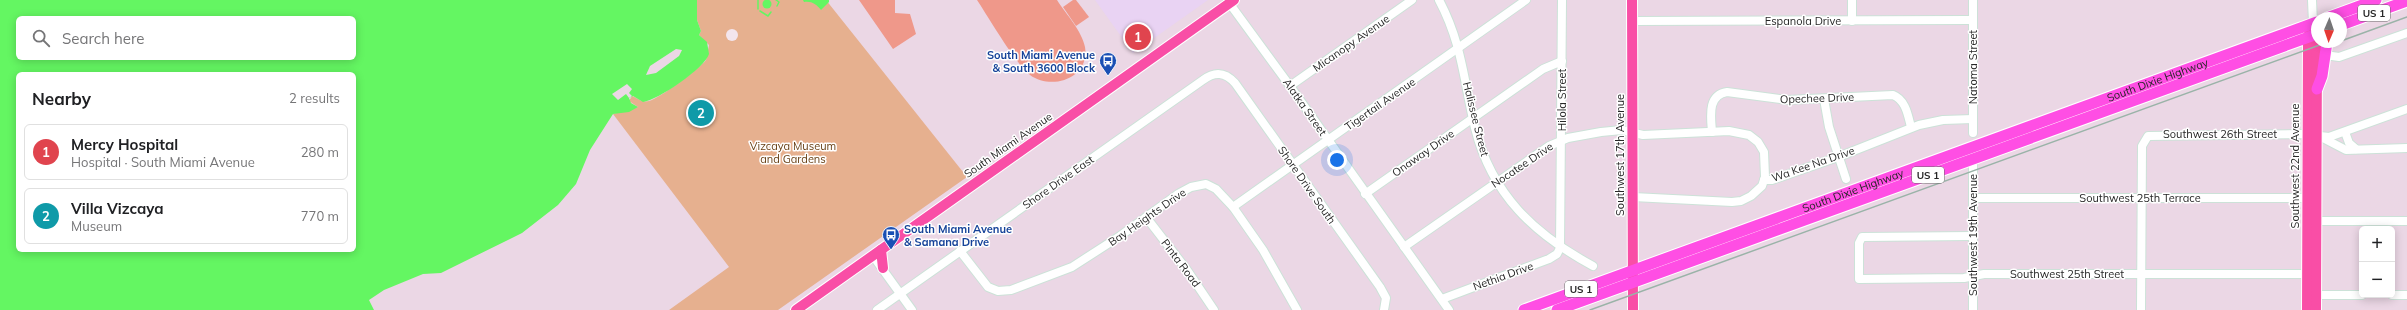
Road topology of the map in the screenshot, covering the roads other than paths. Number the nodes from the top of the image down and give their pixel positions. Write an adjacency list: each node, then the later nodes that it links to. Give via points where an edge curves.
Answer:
1 (1412, 0): 30 (street, Micanopy Avenue)
2 (1439, 0): 21 (street, Halissee Street)
3 (1526, 0): 21 (street, Tigertail Avenue)
4 (1562, 0): 27 (street, Hilola Street)
5 (1632, 0): 16 (main road, Southwest 17th Avenue)
6 (1852, 0): 15 (street)
7 (1973, 0): 14 (street, Natoma Street)
8 (2312, 0): 12 (street, Southwest 22nd Avenue)
9 (2376, 0): 13 (highway, US 1)
10 (1228, 1): 30 (street, Alatka Street); 66 (main road, South Miami Avenue)
11 (2407, 1): 17 (highway, US 1)
12 (2313, 12)
13 (2343, 12)
14 (1973, 20): 15 (street, Espanola Drive); 35 (street, Natoma Street)
15 (1852, 21): 16 (street, Espanola Drive)
16 (1632, 22): 37 (main road, Southwest 17th Avenue)
17 (2347, 23)
18 (2311, 33): 44 (highway, South Dixie Highway / US 1)
19 (2311, 33): 48 (highway, South Dixie Highway / US 1)
20 (2407, 33): 26 (street)
21 (1459, 47): 34 (street, Halissee Street); 42 (street, Tigertail Avenue)
22 (2315, 48): 41 (main road, Southwest 22nd Avenue)
23 (2316, 48): 31 (main road, Southwest 22nd Avenue)
24 (2326, 48): 25 (highway)
25 (2325, 55): 26 (street); 28 (highway)
26 (2338, 57): 28 (street, via 2335,62)
27 (1562, 61): 34 (street, Onaway Drive, via 1547,66); 43 (street, Hilola Street)
28 (2323, 67): 31 (highway)
29 (1221, 73): 49 (street, Shore Drive South, via 1235,83); 65 (street, Shore Drive East, via 1207,77)
30 (1290, 86): 42 (street, Alatka Street)
31 (2317, 88): 41 (main road, Southwest 22nd Avenue)
32 (1824, 99): 36 (street, Opechee Drive, via 1893,95 1904,104); 38 (street, Opechee Drive, via 1787,100 1733,92 1720,93 1712,103); 47 (street)
33 (2407, 109): 39 (street, Southwest 26th Street)
34 (1473, 118): 52 (street, Halissee Street, via 1484,155); 53 (street, Onaway Drive)
35 (1973, 119): 36 (street, Wa Kee Na Drive, via 1936,121); 40 (street, Natoma Street)
36 (1912, 127): 47 (street, Wa Kee Na Drive)
37 (1632, 132): 38 (street, Nocatee Drive, via 1643,135); 43 (street, Nocatee Drive, via 1607,131); 54 (main road, Southwest 17th Avenue)
38 (1712, 132): 51 (street, Nocatee Drive, via 1738,132 1756,140 1765,156)
39 (2345, 132): 41 (street, Southwest 26th Street, via 2329,137); 46 (street, via 2349,142)
40 (1973, 133)
41 (2315, 136): 46 (street, Southwest 26th Street, via 2346,150); 56 (street, Southwest 26th Street, via 2154,134 2145,138 2142,146); 57 (main road, Southwest 22nd Avenue); 60 (main road, Southwest 22nd Avenue)
42 (1328, 140): 49 (street, Tigertail Avenue); 53 (street, Alatka Street)
43 (1562, 140): 52 (street, Nocatee Drive); 64 (street, Hilola Street)
44 (1979, 145): 48 (highway, via 1973,153); 69 (highway, South Dixie Highway / US 1)
45 (2407, 148): 46 (street, Southwest 26th Street)
46 (2356, 149)
47 (1838, 157): 50 (street); 51 (street, Wa Kee Na Drive, via 1772,180)
48 (1973, 159): 55 (street, Southwest 19th Avenue); 73 (highway, South Dixie Highway / US 1)
49 (1293, 165): 58 (street, Tigertail Avenue); 80 (street, Shore Drive South, via 1383,291)
50 (1846, 179)
51 (1764, 180): 54 (street, Wa Kee Na Drive, via 1754,194 1737,202)
52 (1497, 182): 63 (street, Nocatee Drive); 64 (street, Halissee Street, via 1527,219)
53 (1366, 194): 63 (street, Alatka Street)
54 (1633, 197): 69 (main road, Southwest 17th Avenue)
55 (1973, 198): 56 (street, Southwest 25th Terrace); 62 (street, Southwest 19th Avenue)
56 (2142, 198): 57 (street, Southwest 25th Terrace); 70 (street)
57 (2307, 198): 60 (main road, Southwest 22nd Avenue)
58 (1233, 207): 59 (street, Bay Heights Drive, via 1216,189 1202,184 1184,190); 85 (street, Bay Heights Drive, via 1274,269)
59 (1146, 216): 65 (street, Bay Heights Drive, via 1072,267 1011,290 998,291 988,287); 84 (street, Pinta Road)
60 (2312, 221): 61 (street); 71 (main road, Southwest 22nd Avenue)
61 (2407, 221)
62 (1973, 236): 72 (street, Southwest 19th Avenue); 72 (street, Southwest 25th Street, via 1861,238 1859,279)
63 (1404, 247): 79 (street, Alatka Street)
64 (1560, 248): 67 (street, Halissee Street); 79 (street, Nethia Drive, via 1557,254 1549,259)
65 (960, 251): 74 (street, Shore Drive East)
66 (877, 253): 68 (main road); 81 (main road, South Miami Avenue)
67 (1593, 266)
68 (883, 268): 74 (street)
69 (1633, 270): 73 (main road, Southwest 17th Avenue); 87 (highway, South Dixie Highway / US 1)
70 (2140, 274): 71 (street, Southwest 25th Street); 72 (street, Southwest 25th Street, via 1984,274); 91 (street)
71 (2312, 274): 75 (main road, Southwest 22nd Avenue); 92 (main road, Southwest 22nd Avenue)
72 (1972, 277): 90 (street, Southwest 19th Avenue)
73 (1633, 282): 88 (highway, South Dixie Highway / US 1); 89 (main road, Southwest 17th Avenue)
74 (900, 294): 82 (street, Shore Drive East); 83 (street)
75 (2316, 295): 76 (street); 93 (main road, Southwest 22nd Avenue)
76 (2359, 295)
77 (2395, 295): 78 (street)
78 (2407, 295)
79 (1442, 299): 86 (street, Alatka Street)
80 (1385, 307)
81 (796, 310)
82 (877, 310)
83 (912, 310)
84 (1214, 310)
85 (1297, 310)
86 (1449, 310)
87 (1524, 310)
88 (1557, 310)
89 (1633, 310)
90 (1973, 310)
91 (2141, 310)
92 (2307, 310)
93 (2316, 310)

